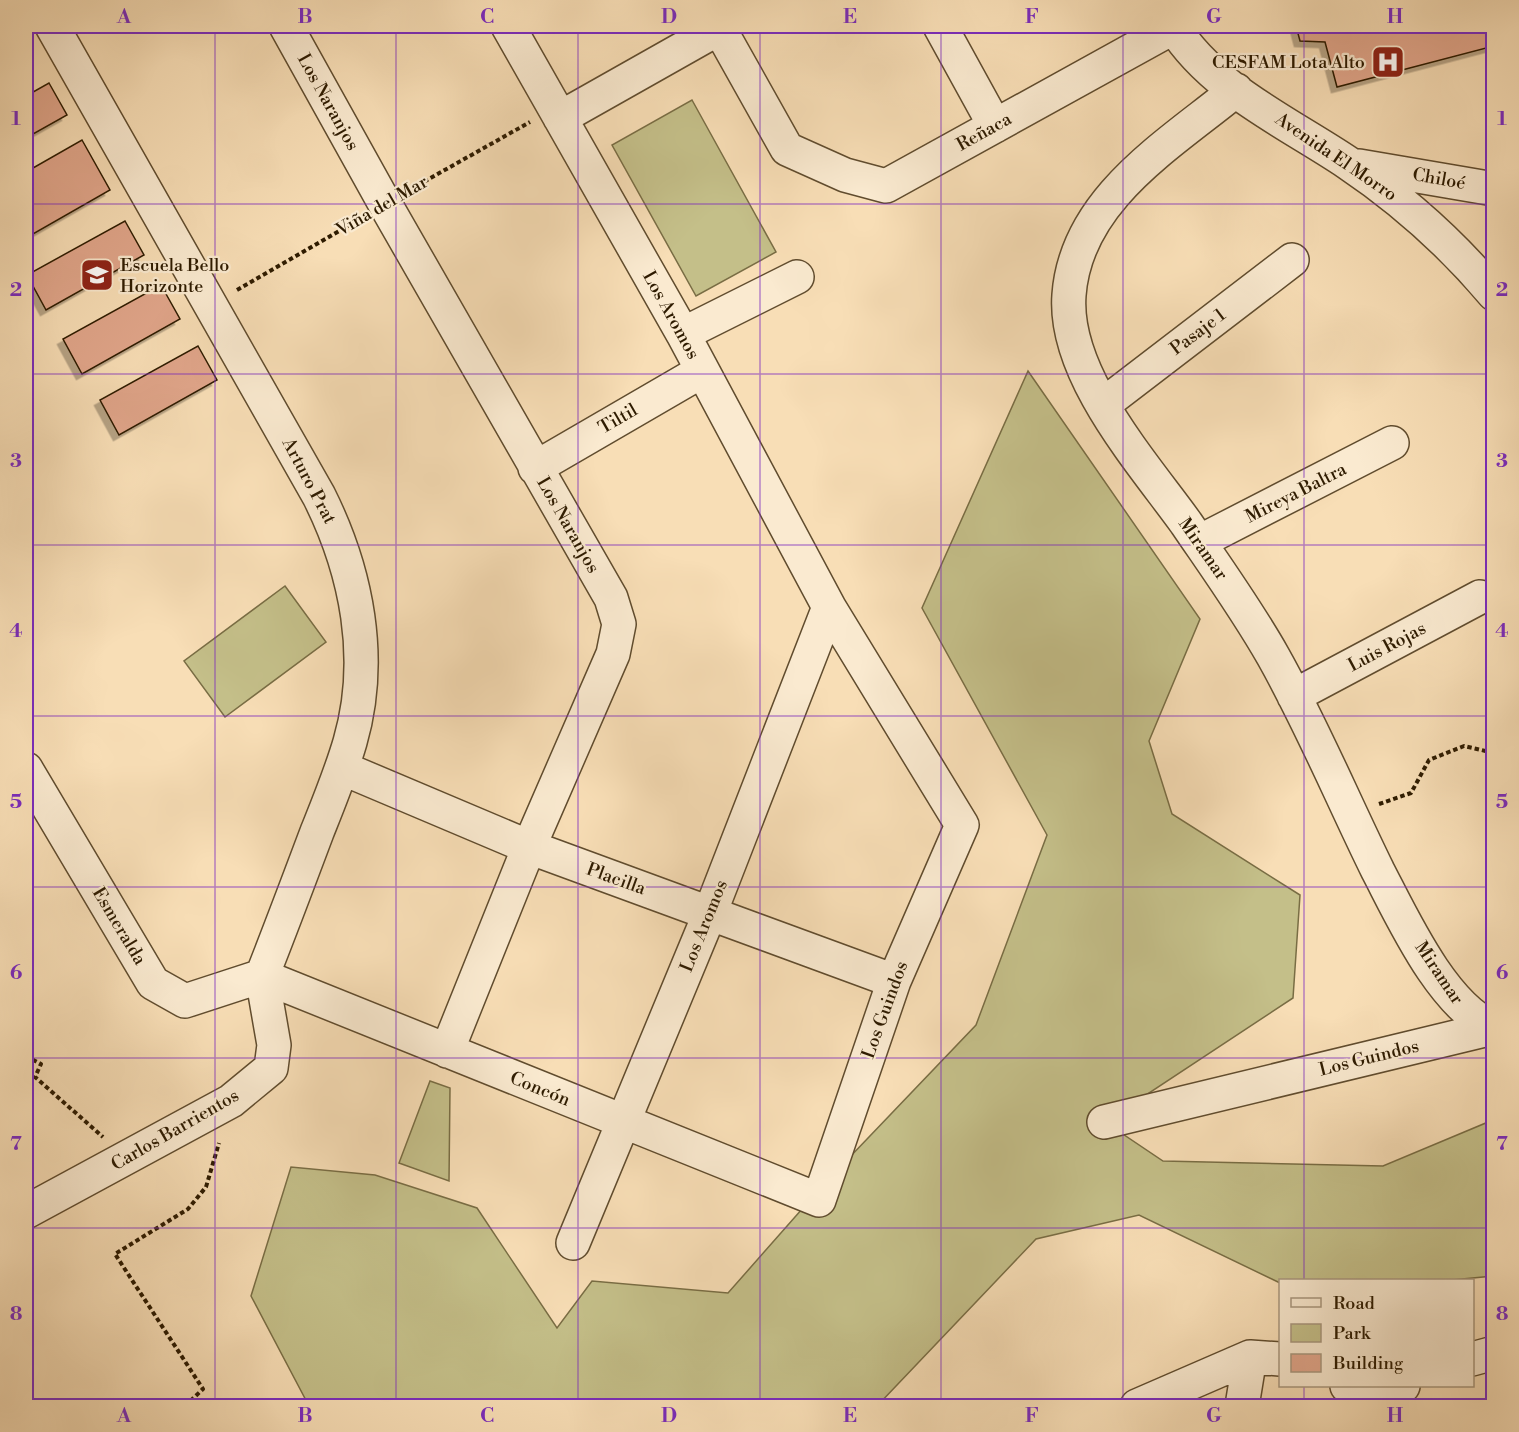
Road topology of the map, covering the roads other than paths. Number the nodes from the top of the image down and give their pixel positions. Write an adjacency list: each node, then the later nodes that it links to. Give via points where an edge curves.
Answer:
1 (52, 26): 24 (street, Arturo Prat, via 319,496 345,556 354,588 361,652 357,713)
2 (286, 26): 19 (street, Los Naranjos)
3 (508, 26): 8 (street, Los Aromos)
4 (720, 26): 8 (street); 9 (street, Reñaca, via 787,149 845,175 886,186)
5 (939, 26): 9 (street)
6 (1173, 26): 7 (street, Avenida El Morro, via 1203,65); 9 (street, Reñaca)
7 (1236, 90): 10 (street, Avenida El Morro); 17 (street, Miramar, via 1122,185 1085,236 1072,272 1068,317 1082,363)
8 (557, 113): 15 (street, Los Aromos)
9 (995, 126)
10 (1349, 164): 11 (street, Chiloé); 14 (street, Avenida El Morro, via 1424,220)
11 (1494, 189)
12 (1292, 260): 17 (street, Pasaje 1)
13 (797, 277): 15 (street)
14 (1494, 294)
15 (683, 334): 16 (street, Los Aromos)
16 (702, 371): 19 (street, Tiltil); 22 (street, Los Aromos)
17 (1104, 404): 20 (street, Miramar)
18 (1392, 443): 20 (street, Mireya Baltra)
19 (535, 468): 27 (street, Los Naranjos, via 611,598 619,624 613,654)
20 (1199, 542): 23 (street, Miramar, via 1252,620)
21 (1480, 597): 23 (street, Luis Rojas)
22 (829, 607): 26 (street, Los Aromos); 28 (street, Los Aromos)
23 (1294, 696): 31 (street, Miramar, via 1410,929 1452,997 1470,1015)
24 (342, 768): 27 (street, Placilla); 29 (street, Arturo Prat)
25 (26, 769): 29 (street, Esmeralda, via 153,983 185,1000)
26 (962, 825): 30 (street, Los Guindos)
27 (529, 846): 28 (street, Placilla); 32 (street, Los Naranjos)
28 (710, 913): 30 (street, Placilla); 34 (street, Los Aromos)
29 (262, 976): 32 (street, Concón); 36 (street, Carlos Barrientos, via 274,1045 271,1068 231,1101)
30 (894, 981): 35 (street, Los Guindos)
31 (1493, 1028): 33 (street, Los Guindos)
32 (447, 1051): 34 (street, Concón)
33 (1104, 1122)
34 (624, 1124): 35 (street, Concón); 37 (street, Los Aromos)
35 (819, 1200)
36 (26, 1212)
37 (573, 1243)
38 (1494, 1353): 40 (street)
39 (1265, 1358): 43 (street); 44 (street)
40 (1474, 1359)
41 (1400, 1387): 42 (street)
42 (1364, 1399)
43 (1137, 1407)
44 (1242, 1407)

